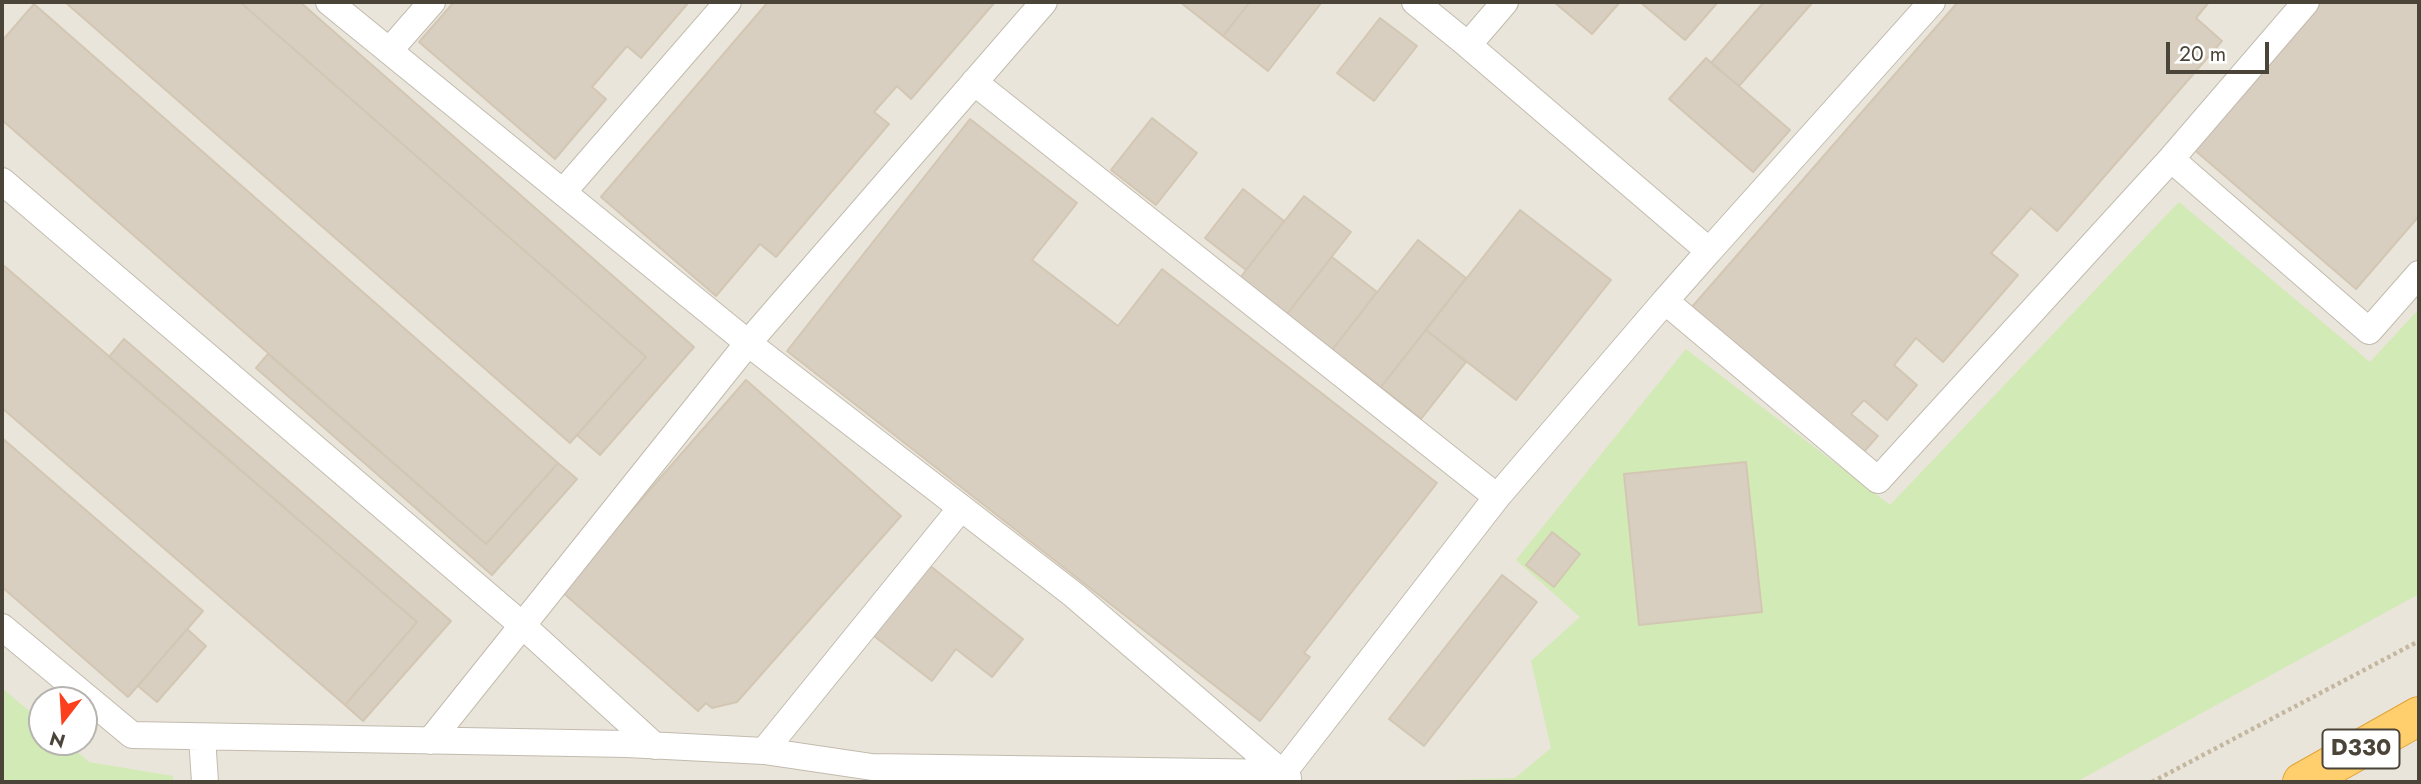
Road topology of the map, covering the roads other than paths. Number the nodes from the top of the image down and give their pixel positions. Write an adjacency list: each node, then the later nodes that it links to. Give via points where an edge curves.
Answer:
1 (329, 2): 10 (street)
2 (432, 2): 10 (street)
3 (728, 2): 14 (street)
4 (1044, 2): 11 (street)
5 (1415, 2): 9 (street)
6 (1505, 2): 9 (street)
7 (1932, 2): 15 (street)
8 (2306, 2): 12 (street)
9 (1468, 45): 15 (street)
10 (389, 51): 14 (street)
11 (974, 82): 18 (street); 19 (street)
12 (2171, 159): 16 (street, via 2369,331); 17 (street, via 1878,480)
13 (2, 181): 21 (street)
14 (563, 192): 18 (street)
15 (1709, 251): 17 (street)
16 (2419, 274)
17 (1665, 301): 19 (street)
18 (748, 343): 20 (street); 21 (street)
19 (1497, 497): 29 (street)
20 (961, 508): 27 (street); 29 (street, via 1073,595)
21 (522, 625): 25 (street); 26 (street)
22 (2, 626): 24 (street, via 132,735)
23 (2414, 717): 31 (highway, D330)
24 (202, 737): 25 (street); 30 (street)
25 (430, 741): 26 (street)
26 (655, 746): 27 (street)
27 (764, 751): 28 (street)
28 (872, 774): 29 (street)
29 (1288, 778)
30 (205, 782)
31 (2302, 782)

